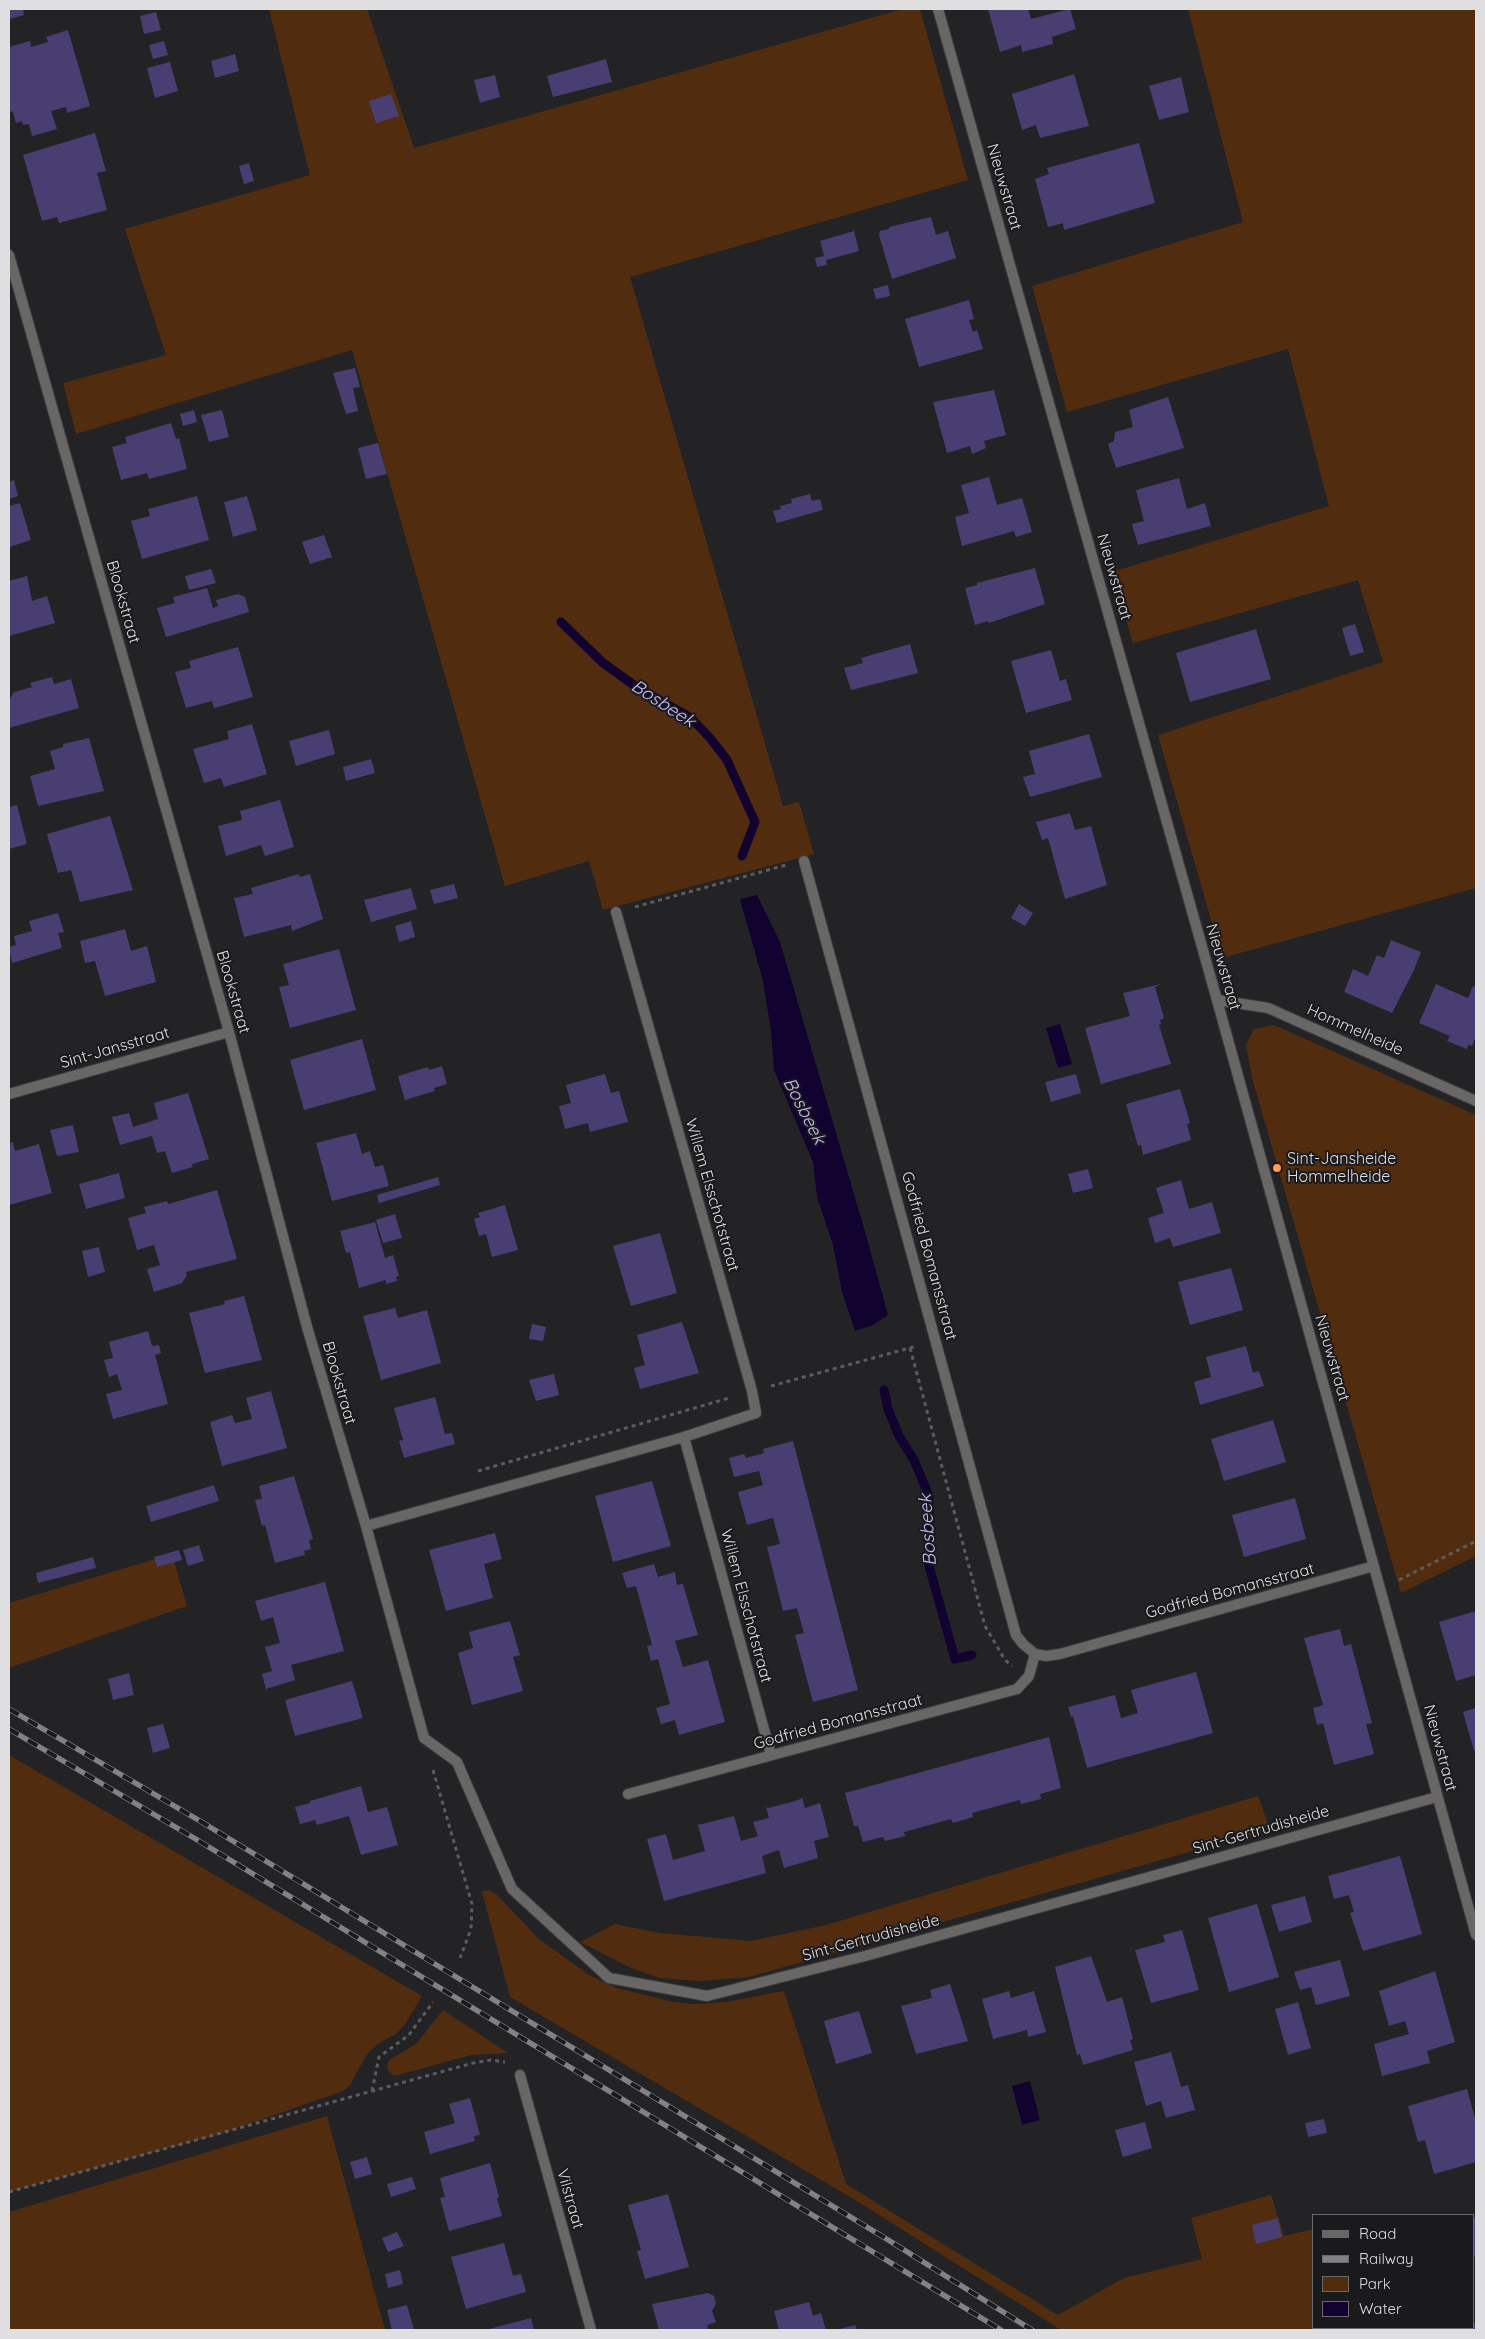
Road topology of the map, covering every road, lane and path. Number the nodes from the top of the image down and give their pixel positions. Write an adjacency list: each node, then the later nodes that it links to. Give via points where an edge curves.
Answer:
1 (938, 9): 5 (street, Nieuwstraat)
2 (9, 255): 6 (street, Blookstraat)
3 (804, 861): 4 (path); 9 (street, Godfried Bomansstraat)
4 (616, 912): 11 (street, Willem Elsschotstraat)
5 (1217, 1000): 8 (street, Hommelheide, via 1268,1008); 16 (street, Nieuwstraat)
6 (229, 1032): 7 (street, Sint-Jansstraat); 14 (street, Blookstraat, via 308,1327)
7 (9, 1094)
8 (1476, 1100)
9 (937, 1341): 10 (path); 18 (street, Godfried Bomansstraat, via 1016,1635)
10 (910, 1348): 11 (path); 19 (path, via 985,1626 1005,1660)
11 (752, 1392): 12 (street, Willem Elsschotstraat, via 756,1413); 13 (path)
12 (684, 1437): 14 (street, Willem Elsschotstraat); 21 (street, Willem Elsschotstraat)
13 (475, 1472)
14 (366, 1526): 20 (street, Blookstraat)
15 (1476, 1541): 17 (path)
16 (1374, 1566): 17 (street, Nieuwstraat); 18 (street, Godfried Bomansstraat, via 1060,1654)
17 (1380, 1588): 23 (street, Nieuwstraat)
18 (1035, 1654): 19 (street)
19 (1029, 1676): 21 (street, Godfried Bomansstraat, via 1017,1689)
20 (424, 1738): 23 (street, Sint-Gertrudisheide, via 457,1762 512,1890 608,1978 707,1996 875,1953); 25 (path, via 472,1904 471,1929)
21 (771, 1755): 22 (street, Godfried Bomansstraat)
22 (628, 1794)
23 (1437, 1796): 24 (street, Nieuwstraat)
24 (1476, 1935)
25 (460, 1958)
26 (433, 2002): 28 (path, via 409,2036 379,2057)
27 (520, 2075): 28 (path, via 505,2062 491,2060); 30 (street, Vilstraat)
28 (372, 2092): 29 (path)
29 (9, 2192)
30 (592, 2330)

